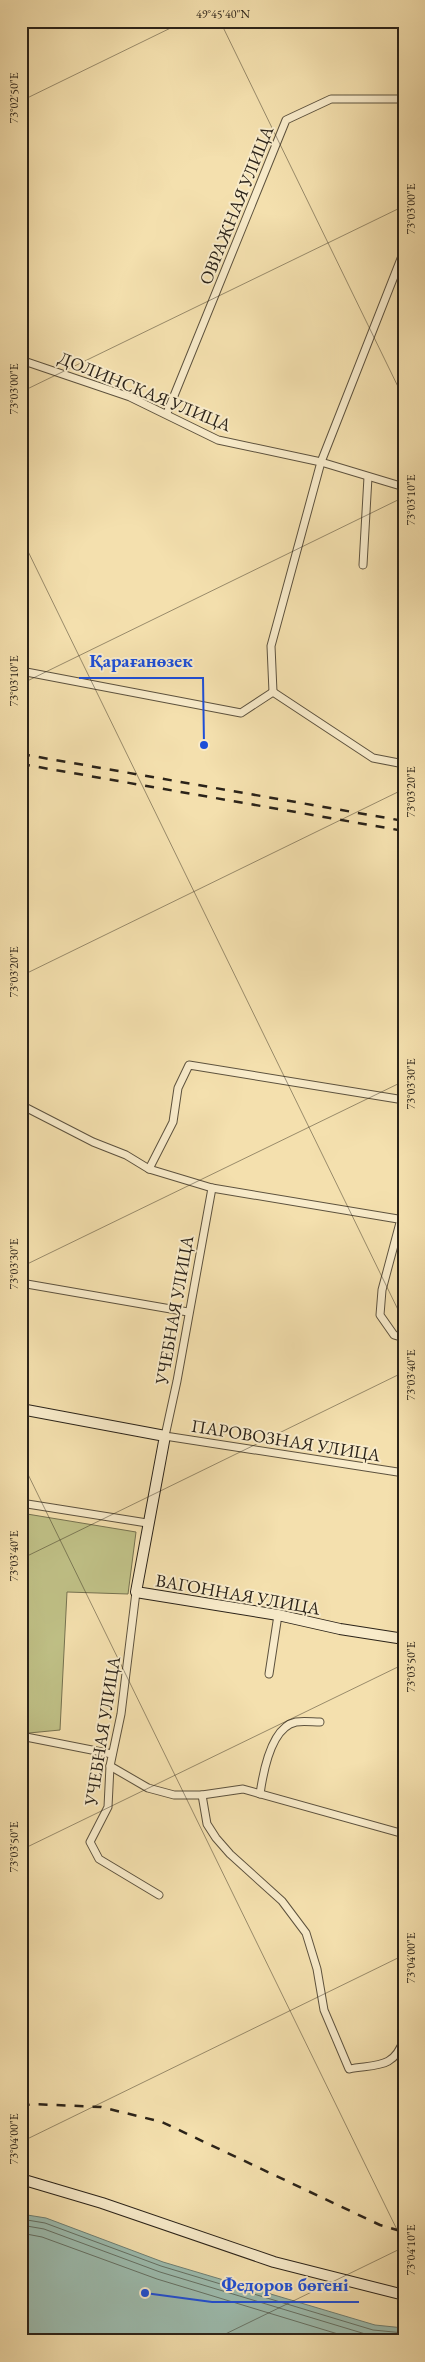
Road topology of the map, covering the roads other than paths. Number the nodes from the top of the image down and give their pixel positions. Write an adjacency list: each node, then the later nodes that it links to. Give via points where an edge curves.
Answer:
1 (404, 99): 4 (street, ОВРАЖНАЯ УЛИЦА, via 331,99 286,120)
2 (404, 251): 5 (street)
3 (21, 360): 4 (street, ДОЛИНСКАЯ УЛИЦА)
4 (167, 413): 5 (street, ДОЛИНСКАЯ УЛИЦА, via 218,440)
5 (321, 462): 6 (street, ДОЛИНСКАЯ УЛИЦА); 10 (street, via 271,646)
6 (368, 477): 7 (street, ДОЛИНСКАЯ УЛИЦА); 8 (street)
7 (404, 487)
8 (363, 565)
9 (21, 671): 10 (street, via 240,713)
10 (273, 692): 11 (street, via 373,758)
11 (404, 764)
12 (404, 1100): 14 (street, via 189,1065 178,1088 172,1122)
13 (21, 1105): 14 (street)
14 (149, 1169): 15 (street)
15 (212, 1188): 16 (street); 18 (street, УЧЕБНАЯ УЛИЦА)
16 (402, 1219): 19 (street, via 382,1290 380,1315 394,1335)
17 (21, 1283): 18 (street)
18 (188, 1312): 21 (street, УЧЕБНАЯ УЛИЦА)
19 (404, 1338)
20 (21, 1409): 21 (street)
21 (165, 1436): 22 (street, ПАРОВОЗНАЯ УЛИЦА); 24 (street, ВАГОННАЯ УЛИЦА)
22 (404, 1473)
23 (21, 1503): 24 (street)
24 (147, 1524): 25 (street, ВАГОННАЯ УЛИЦА)
25 (136, 1592): 26 (street, ВАГОННАЯ УЛИЦА); 31 (street, УЧЕБНАЯ УЛИЦА, via 121,1714)
26 (278, 1615): 27 (street, ВАГОННАЯ УЛИЦА); 28 (street)
27 (404, 1639)
28 (269, 1674)
29 (320, 1722): 33 (street, via 295,1722 283,1730 266,1761)
30 (21, 1734): 31 (street)
31 (112, 1754): 32 (street, УЧЕБНАЯ УЛИЦА)
32 (110, 1766): 34 (street, via 148,1788 174,1794); 36 (street, УЧЕБНАЯ УЛИЦА, via 108,1806 90,1842 99,1859)
33 (260, 1794): 34 (street, via 243,1790); 35 (street)
34 (202, 1795): 37 (street, via 207,1824 216,1838 282,1901 306,1933 317,1968 324,2010 349,2069 392,2061 399,2053)
35 (404, 1834)
36 (159, 1896)
37 (404, 2038)
38 (21, 2179): 39 (street, via 274,2262)
39 (404, 2295)

